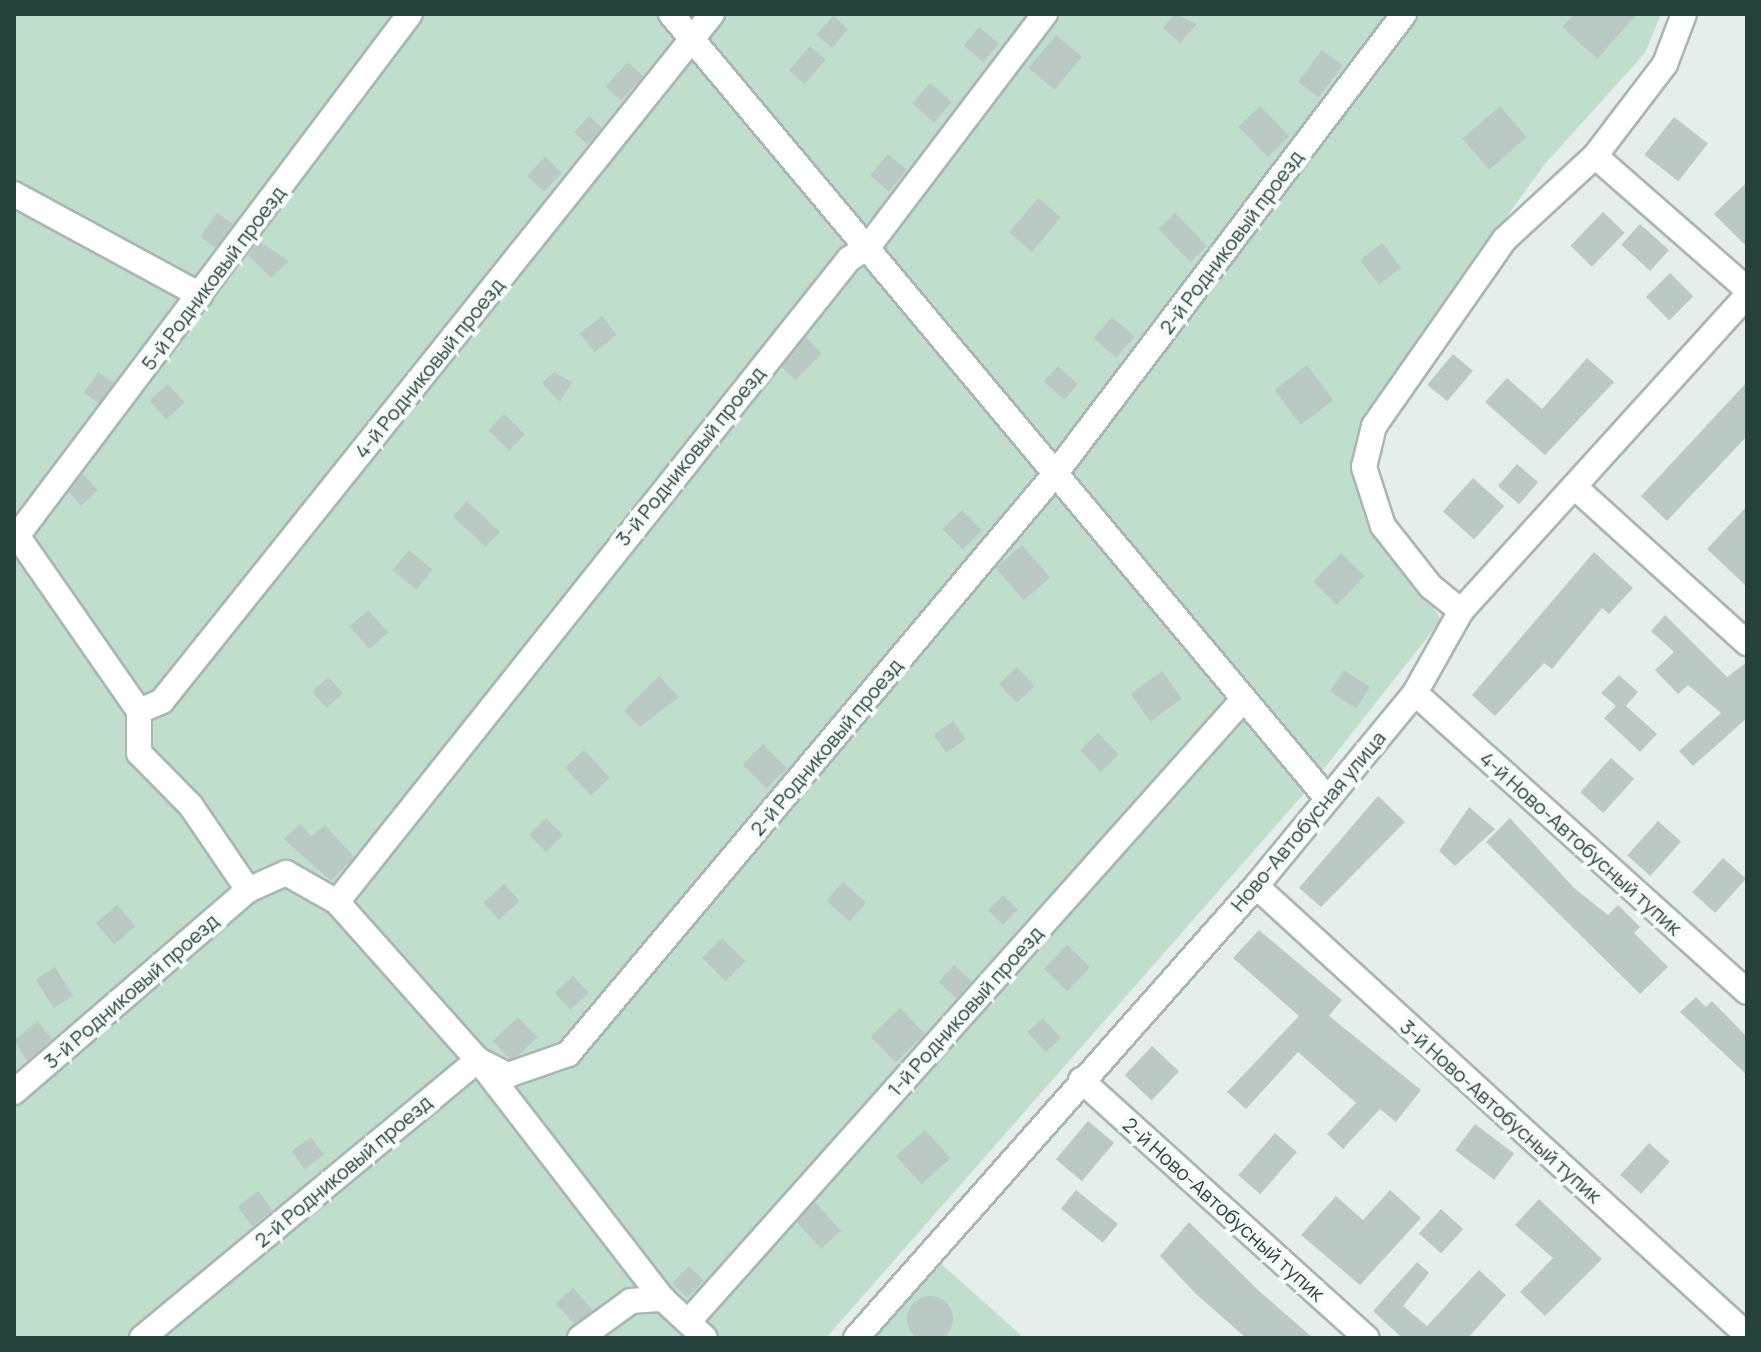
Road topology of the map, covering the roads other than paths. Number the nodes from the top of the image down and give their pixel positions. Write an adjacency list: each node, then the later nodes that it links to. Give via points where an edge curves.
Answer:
1 (410, 14): 12 (street, 5-й Родниковый проезд)
2 (671, 14): 7 (street)
3 (712, 14): 7 (street, 4-й Родниковый проезд)
4 (1045, 14): 10 (street, 3-й Родниковый проезд)
5 (1404, 14): 14 (street, 2-й Родниковый проезд)
6 (1684, 14): 8 (street, via 1665,64)
7 (695, 37): 10 (street); 21 (street, 4-й Родниковый проезд, via 162,701)
8 (1595, 156): 11 (street); 17 (street, via 1505,239 1374,426 1364,467 1383,526 1431,587)
9 (14, 194): 12 (street)
10 (868, 247): 14 (street); 25 (street, 3-й Родниковый проезд, via 810,307)
11 (1747, 289)
12 (200, 295): 16 (street, 5-й Родниковый проезд)
13 (1747, 296): 15 (street, Ново-Автобусная улица)
14 (1055, 474): 20 (street); 27 (street, 2-й Родниковый проезд, via 568,1054 508,1075)
15 (1578, 490): 17 (street, Ново-Автобусная улица); 18 (street)
16 (16, 536): 21 (street)
17 (1461, 611): 19 (street, Ново-Автобусная улица)
18 (1747, 643)
19 (1415, 693): 22 (street, Ново-Автобусная улица); 26 (street, 4-й Ново-Автобусный тупик)
20 (1242, 701): 22 (street); 31 (street, 1-й Родниковый проезд)
21 (139, 711): 24 (street, via 139,753 191,806)
22 (1327, 798): 23 (street, Ново-Автобусная улица)
23 (1256, 886): 28 (street, Ново-Автобусная улица); 32 (street, 3-й Ново-Автобусный тупик)
24 (248, 890): 25 (street, 3-й Родниковый проезд, via 286,873); 29 (street, 3-й Родниковый проезд)
25 (337, 902): 27 (street)
26 (1747, 992)
27 (478, 1060): 30 (street); 33 (street, 2-й Родниковый проезд)
28 (1081, 1080): 35 (street, Ново-Автобусная улица); 36 (street, 2-й Ново-Автобусный тупик)
29 (14, 1092)
30 (663, 1299): 31 (street); 34 (street, via 631,1301)
31 (697, 1329)
32 (1747, 1335)
33 (142, 1338)
34 (580, 1338)
35 (856, 1338)
36 (1367, 1338)

